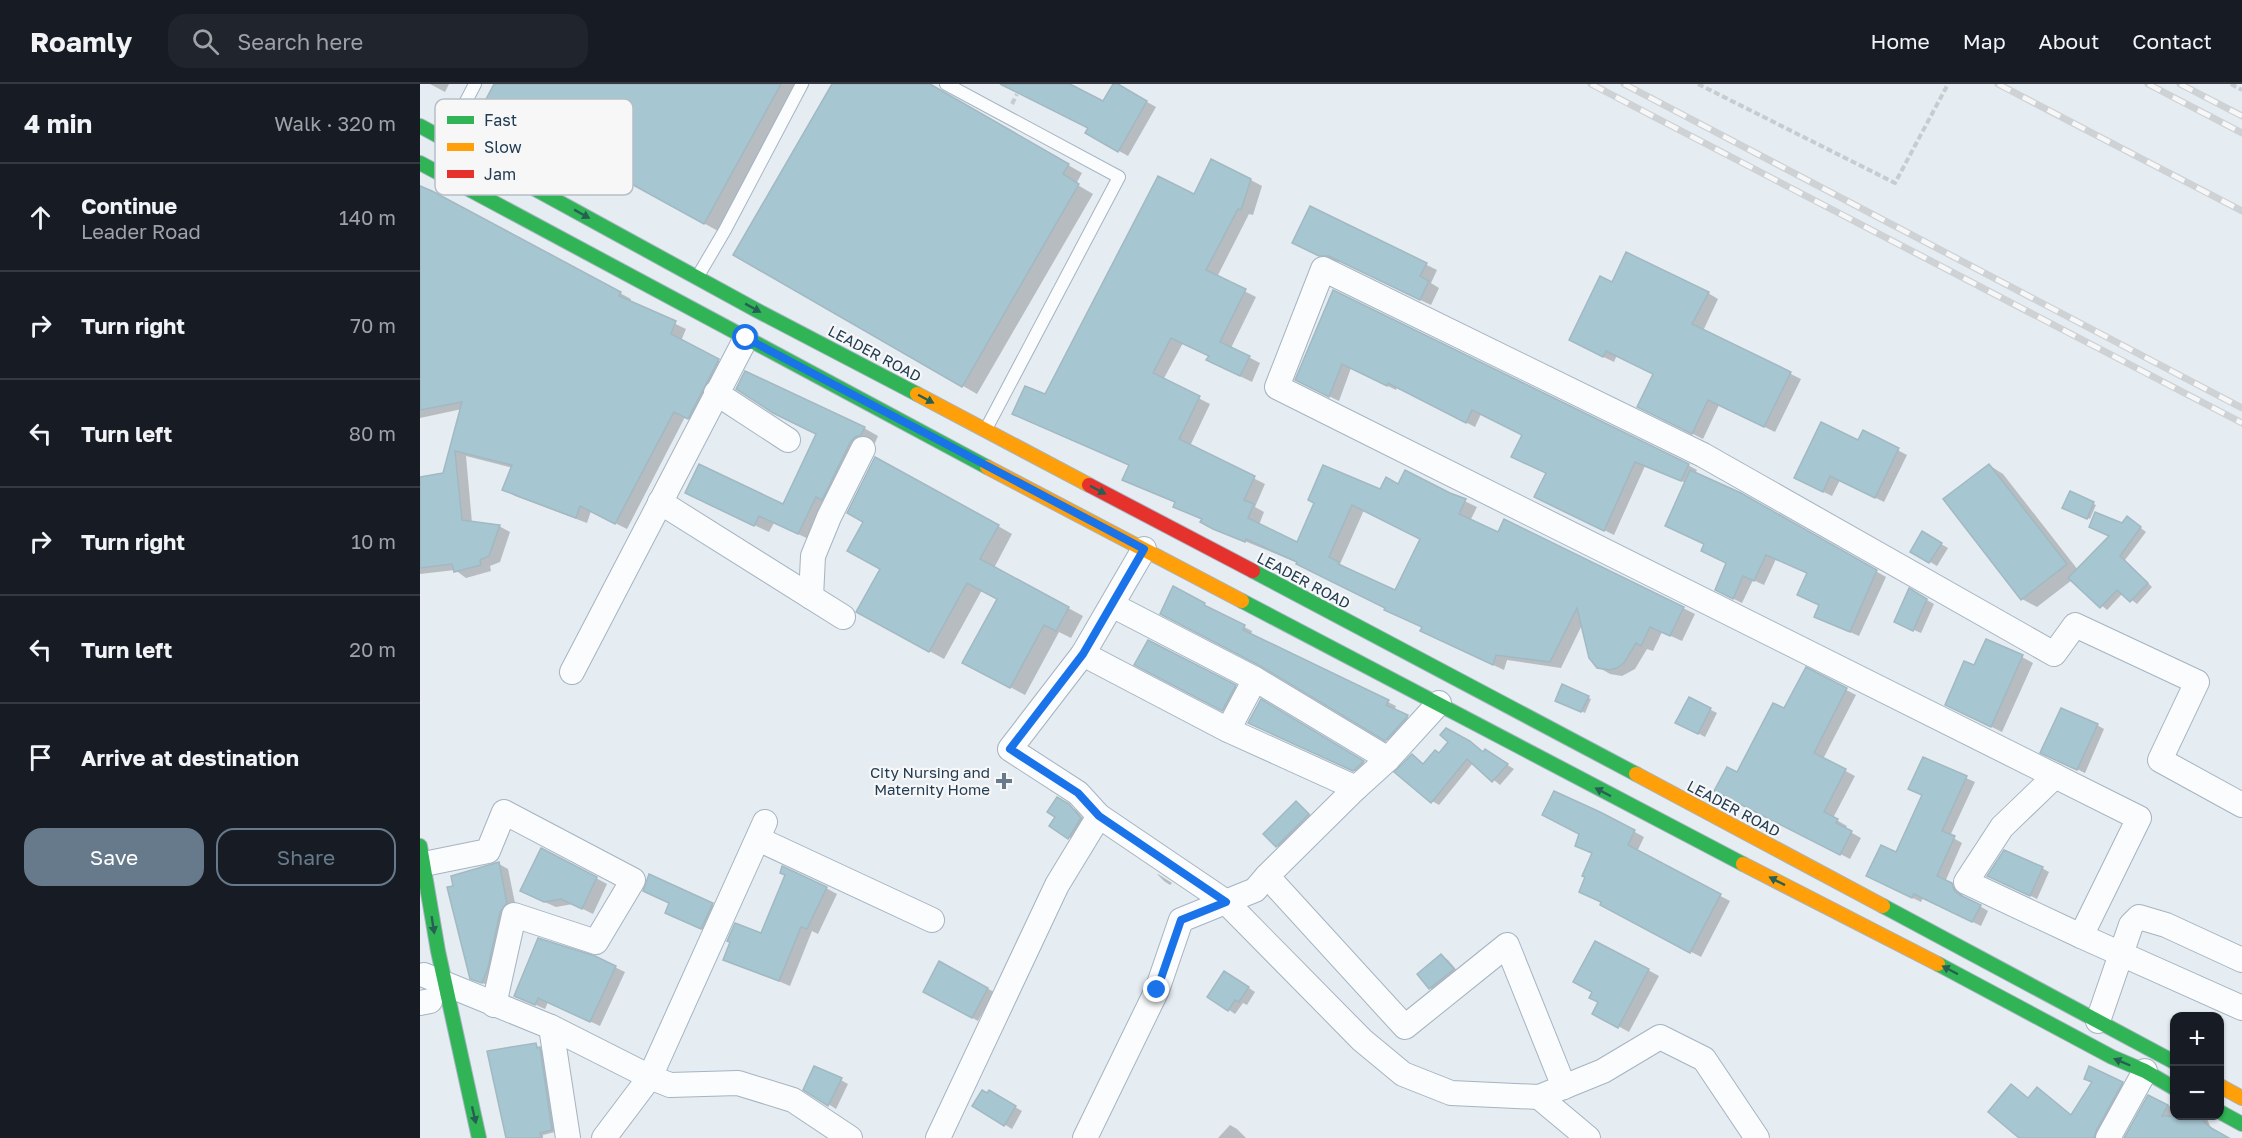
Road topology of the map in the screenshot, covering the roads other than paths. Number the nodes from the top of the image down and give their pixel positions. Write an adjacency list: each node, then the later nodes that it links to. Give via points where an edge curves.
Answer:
1 (475, 84): 4 (lane)
2 (802, 84): 11 (lane)
3 (946, 84): 14 (lane, via 1119,177)
4 (467, 99)
5 (420, 126): 6 (main road, LEADER ROAD)
6 (435, 134)
7 (420, 163): 8 (main road)
8 (435, 171)
9 (480, 195): 12 (main road)
10 (548, 195): 11 (main road, LEADER ROAD, one-way to 11)
11 (697, 277): 14 (main road, LEADER ROAD, one-way to 14)
12 (746, 338): 13 (street); 18 (main road)
13 (716, 393): 15 (street); 17 (street)
14 (985, 430): 42 (main road, LEADER ROAD, one-way to 42)
15 (788, 440)
16 (863, 449): 19 (street, via 813,556)
17 (660, 502): 19 (street); 23 (street)
18 (1144, 549): 20 (street); 25 (main road)
19 (812, 597): 21 (street)
20 (1112, 605): 22 (street); 24 (street)
21 (843, 617)
22 (1083, 654): 26 (street); 31 (street, via 1010,749 1078,793)
23 (572, 672)
24 (1255, 679): 26 (street); 27 (street)
25 (1439, 703): 27 (street); 45 (main road, one-way to 25, via 1638,811)
26 (1228, 730): 29 (street)
27 (1388, 759): 29 (street)
28 (2055, 776): 30 (street, via 1277,387 1323,269 1703,455 2054,654 2075,625 2197,682 2160,760); 36 (street, via 2139,818); 36 (street, via 2002,827 1966,882)
29 (1356, 788): 33 (street)
30 (2242, 805)
31 (1099, 816): 34 (street); 58 (street, via 1057,885)
32 (422, 855): 39 (main road, one-way to 39, via 438,951); 40 (street, via 488,851 504,812 633,880 596,942 514,915)
33 (1267, 876): 34 (street, via 1255,891); 48 (street, via 1405,1027 1507,945)
34 (1226, 902): 50 (street, via 1362,1040 1403,1074 1451,1093); 59 (street, via 1181,920 1157,990)
35 (932, 920): 46 (street, via 761,830)
36 (2081, 936): 37 (street)
37 (2122, 955): 38 (street, via 2131,925 2139,917); 41 (street); 42 (street)
38 (2242, 960)
39 (429, 990): 40 (street); 54 (main road, one-way to 54)
40 (494, 1005): 43 (street)
41 (2242, 1008)
42 (2098, 1021): 44 (main road, LEADER ROAD)
43 (551, 1027): 46 (street); 55 (street)
44 (2170, 1059)
45 (2145, 1071): 47 (main road); 62 (street)
46 (650, 1077): 56 (street); 57 (street, via 670,1085 738,1083 793,1100)
47 (2170, 1085)
48 (1564, 1087): 50 (street); 61 (street, via 1603,1071 1660,1037 1704,1059)
49 (2224, 1088): 51 (main road)
50 (1539, 1097): 60 (street)
51 (2242, 1098)
52 (2224, 1114): 53 (main road)
53 (2242, 1124)
54 (479, 1138)
55 (568, 1138)
56 (604, 1138)
57 (850, 1138)
58 (938, 1138)
59 (1084, 1138)
60 (1588, 1138)
61 (1757, 1138)
62 (2108, 1138)

